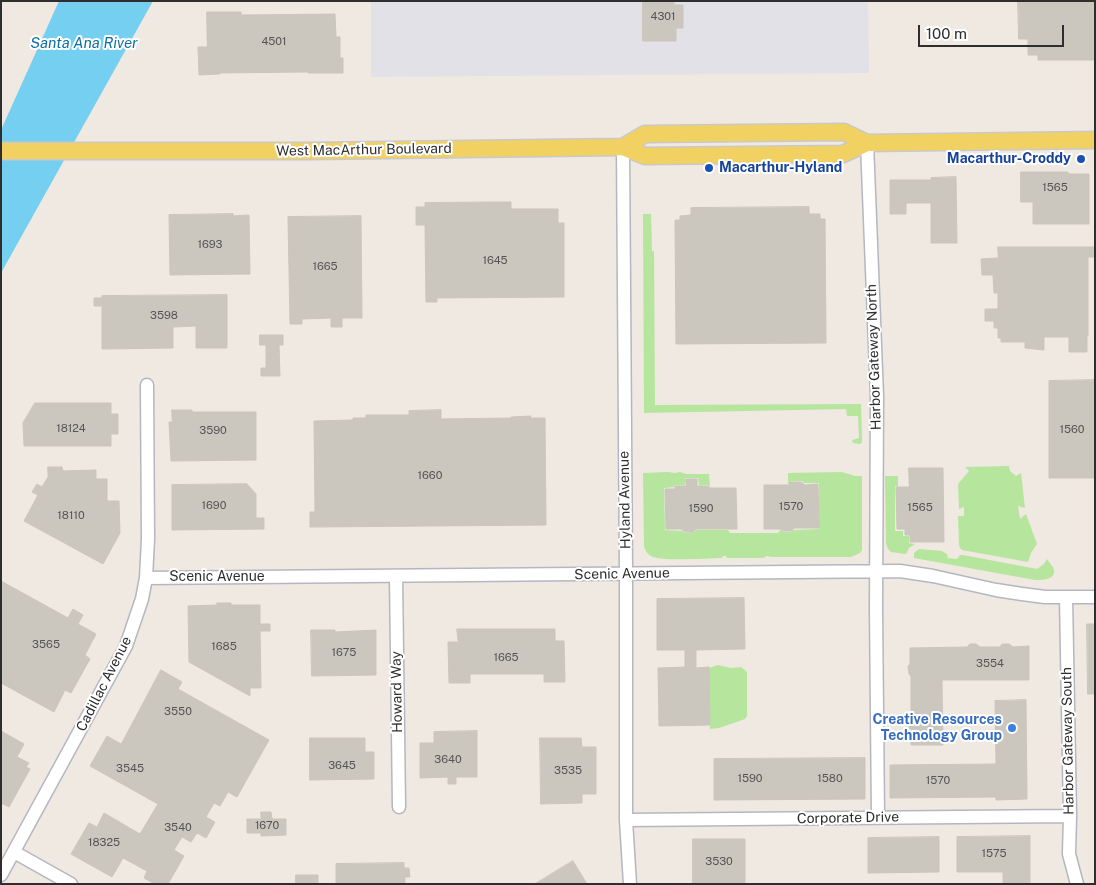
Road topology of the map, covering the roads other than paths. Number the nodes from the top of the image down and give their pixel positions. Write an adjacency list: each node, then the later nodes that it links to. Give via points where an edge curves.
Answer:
1 (1095, 140): 2 (main road, West MacArthur Boulevard)
2 (867, 143): 3 (main road, West MacArthur Boulevard, via 843,154 645,156); 3 (main road, West MacArthur Boulevard, via 844,132 645,134); 6 (street, Harbor Gateway North, via 876,396)
3 (623, 147): 4 (main road, West MacArthur Boulevard); 7 (street, Hyland Avenue)
4 (1, 151)
5 (147, 385): 9 (street, Cadillac Avenue)
6 (876, 572): 7 (street, Scenic Avenue); 10 (street, Scenic Avenue, via 900,571 996,590); 14 (street, Harbor Gateway North)
7 (626, 573): 8 (street, Scenic Avenue); 15 (street, Hyland Avenue)
8 (396, 576): 9 (street, Scenic Avenue); 12 (street, Howard Way)
9 (146, 578): 16 (street, Cadillac Avenue, via 126,646)
10 (1066, 597): 11 (street, Scenic Avenue); 13 (street, Harbor Gateway South)
11 (1095, 597)
12 (399, 807)
13 (1070, 816): 14 (street, Corporate Drive); 20 (street, Harbor Gateway South, via 1069,854)
14 (878, 818): 15 (street, Corporate Drive)
15 (626, 820): 19 (street, Hyland Avenue)
16 (14, 852): 17 (street, Cadillac Avenue); 18 (street)
17 (1, 875)
18 (71, 884)
19 (630, 884)
20 (1077, 884)

